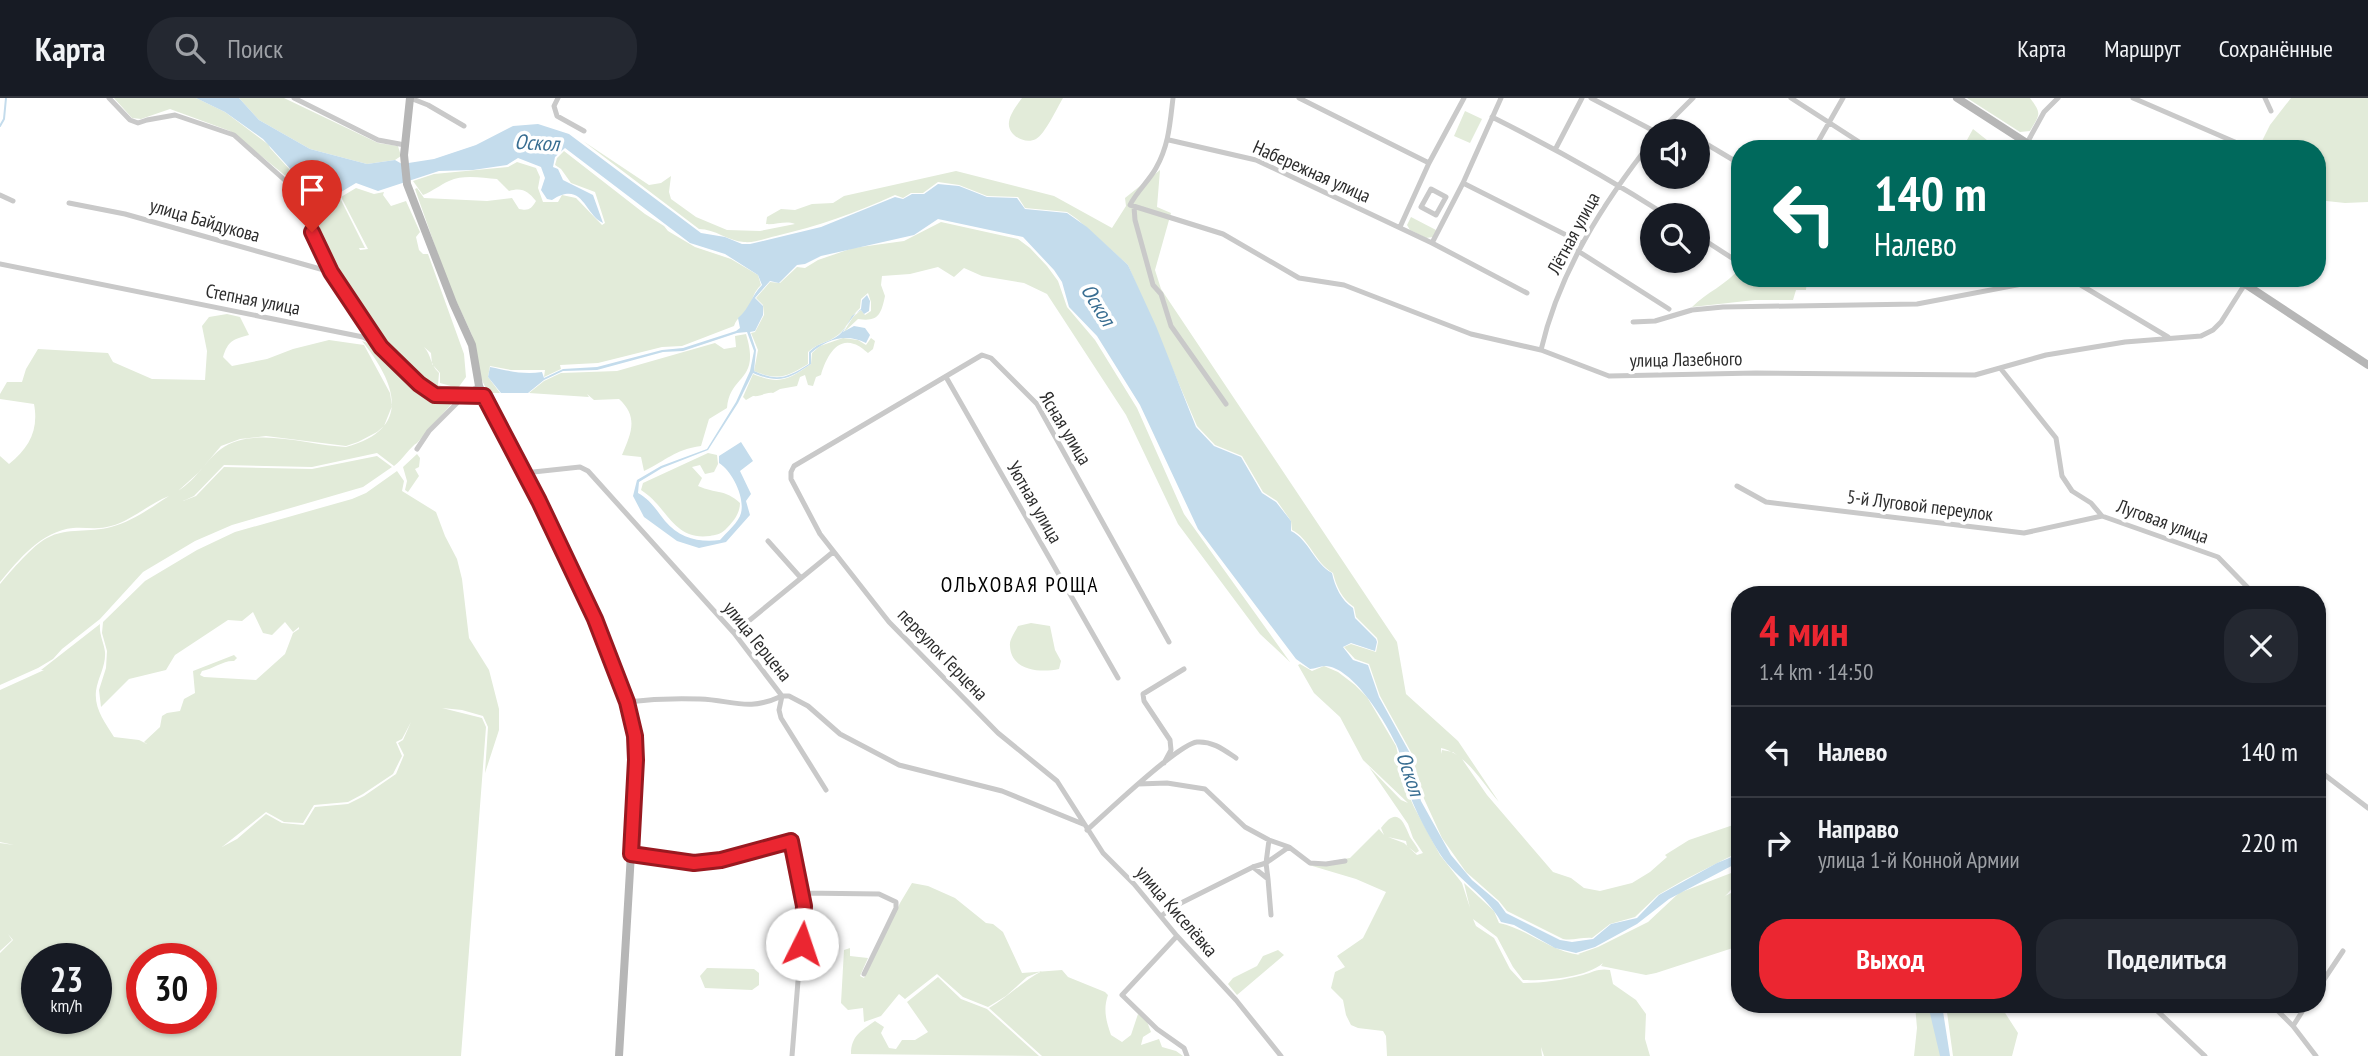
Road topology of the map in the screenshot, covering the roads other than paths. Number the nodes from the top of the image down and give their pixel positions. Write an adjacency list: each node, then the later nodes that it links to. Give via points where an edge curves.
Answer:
1 (110, 98): 53 (street, via 138,123 175,116 234,135 288,183)
2 (293, 98): 32 (street, via 378,140)
3 (410, 98): 24 (street); 32 (main road)
4 (558, 98): 25 (street, via 554,106 557,116)
5 (1173, 98): 26 (street)
6 (1298, 98): 37 (street)
7 (1453, 98): 18 (street)
8 (1501, 98): 20 (street)
9 (1582, 98): 34 (street)
10 (1591, 98): 23 (street)
11 (1693, 98): 21 (street)
12 (1791, 98): 22 (street)
13 (1843, 98): 22 (street)
14 (1957, 98): 29 (main road)
15 (2058, 98): 30 (street)
16 (2133, 98): 31 (street)
17 (2265, 98): 19 (street)
18 (1463, 100): 37 (street)
19 (2271, 111)
20 (1492, 117): 34 (street); 38 (street)
21 (1673, 119)
22 (1829, 122): 27 (street); 28 (street)
23 (1640, 124)
24 (464, 127)
25 (584, 131)
26 (1169, 140): 45 (street); 46 (street, Набережная улица, via 1256,160)
27 (1819, 140)
28 (1856, 140)
29 (2022, 140)
30 (2029, 140)
31 (2230, 140)
32 (405, 145): 69 (main road, via 407,184 472,345)
33 (1710, 146): 36 (street)
34 (1556, 148): 39 (street)
35 (1640, 156): 39 (street, Лётная улица)
36 (1731, 159)
37 (1429, 163): 46 (street)
38 (1463, 183): 47 (street); 48 (street)
39 (1618, 184): 44 (street); 48 (street, Лётная улица)
40 (0, 195): 42 (street)
41 (1446, 197): 41 (street, via 1431,189 1421,207 1436,215)
42 (12, 201)
43 (69, 203): 53 (street, улица Байдукова, via 125,214)
44 (1647, 203)
45 (1132, 206): 64 (street, улица Лазебного, via 1223,234 1299,278 1344,285 1471,334); 72 (street, via 1153,285 1161,294 1171,326)
46 (1399, 227): 47 (street, Набережная улица)
47 (1432, 243): 59 (street)
48 (1582, 243): 50 (street, Лётная улица)
49 (1710, 244): 51 (street)
50 (1578, 251): 60 (street); 64 (street, Лётная улица)
51 (1731, 257)
52 (0, 264): 63 (street, Степная улица, via 363,337)
53 (331, 272): 63 (street)
54 (2005, 287): 61 (street, via 1917,303 1723,307)
55 (2084, 287): 62 (street)
56 (2243, 287): 62 (street, улица Лазебного, via 2213,330 2201,336)
57 (2250, 287): 65 (main road)
58 (2250, 287): 66 (main road)
59 (1527, 293)
60 (1669, 309)
61 (1633, 323)
62 (2168, 338): 67 (street, улица Лазебного, via 2046,355)
63 (381, 347): 70 (street, Степная улица, via 435,395)
64 (1541, 351): 67 (street, улица Лазебного, via 1609,376 1975,375)
65 (2368, 359)
66 (2368, 365)
67 (2001, 369): 76 (street, Луговая улица, via 2056,438 2062,477)
68 (946, 377): 77 (street, Ясная улица, via 794,466 791,479); 83 (street, Ясная улица, via 982,355 991,358 1037,404); 85 (street, Уютная улица)
69 (479, 386): 70 (street); 71 (main road)
70 (465, 396): 71 (street, Степная улица); 73 (street)
71 (484, 396): 74 (main road)
72 (1226, 404)
73 (417, 449)
74 (524, 473): 82 (street, улица Герцена, via 580,467 588,471); 87 (main road, via 595,619)
75 (1737, 486): 76 (street, 5-й Луговой переулок, via 1766,502 2024,533)
76 (2102, 516): 81 (street, Луговая улица, via 2218,557)
77 (820, 534): 79 (street, переулок Герцена)
78 (768, 541): 80 (street)
79 (833, 552): 80 (street); 91 (street, переулок Герцена, via 890,622 998,733)
80 (801, 578): 82 (street)
81 (2246, 586)
82 (734, 632): 86 (street, улица Герцена)
83 (1169, 642)
84 (1184, 669): 89 (street, via 1143,694 1170,740 1171,750)
85 (1118, 678)
86 (782, 696): 87 (street, via 744,706 704,699); 93 (street, via 780,718); 95 (street, улица Герцена, via 808,706 840,734 899,765 1003,791)
87 (627, 702): 98 (main road, via 636,760)
88 (1236, 758): 89 (street, via 1219,746 1194,742)
89 (1163, 764): 92 (street)
90 (2326, 777): 94 (street)
91 (1057, 781): 95 (street, улица Киселёвка)
92 (1136, 785): 95 (street); 96 (street, via 1167,783 1205,789 1245,827)
93 (826, 790)
94 (2368, 808)
95 (1085, 827): 105 (street, улица Киселёвка)
96 (1269, 840): 97 (street); 100 (street)
97 (1289, 847): 99 (street, via 1310,863); 100 (street)
98 (631, 854): 103 (street, via 694,863 791,841); 114 (main road)
99 (1345, 861)
100 (1266, 863): 101 (street); 102 (street)
101 (1253, 867): 102 (street); 105 (street)
102 (1268, 879): 104 (street)
103 (802, 893): 108 (street, via 880,894 896,902); 115 (street)
104 (1271, 915)
105 (1161, 916): 106 (street, улица Киселёвка)
106 (1177, 936): 116 (street, via 1122,995 1184,1048); 117 (street, улица Киселёвка)
107 (2343, 951): 109 (street)
108 (864, 974)
109 (2326, 976)
110 (2160, 1013): 118 (street)
111 (2280, 1013): 113 (street)
112 (2301, 1013): 113 (street)
113 (2293, 1026): 119 (street)
114 (620, 1056)
115 (792, 1056)
116 (1187, 1056)
117 (1281, 1056)
118 (2205, 1056)
119 (2316, 1056)

